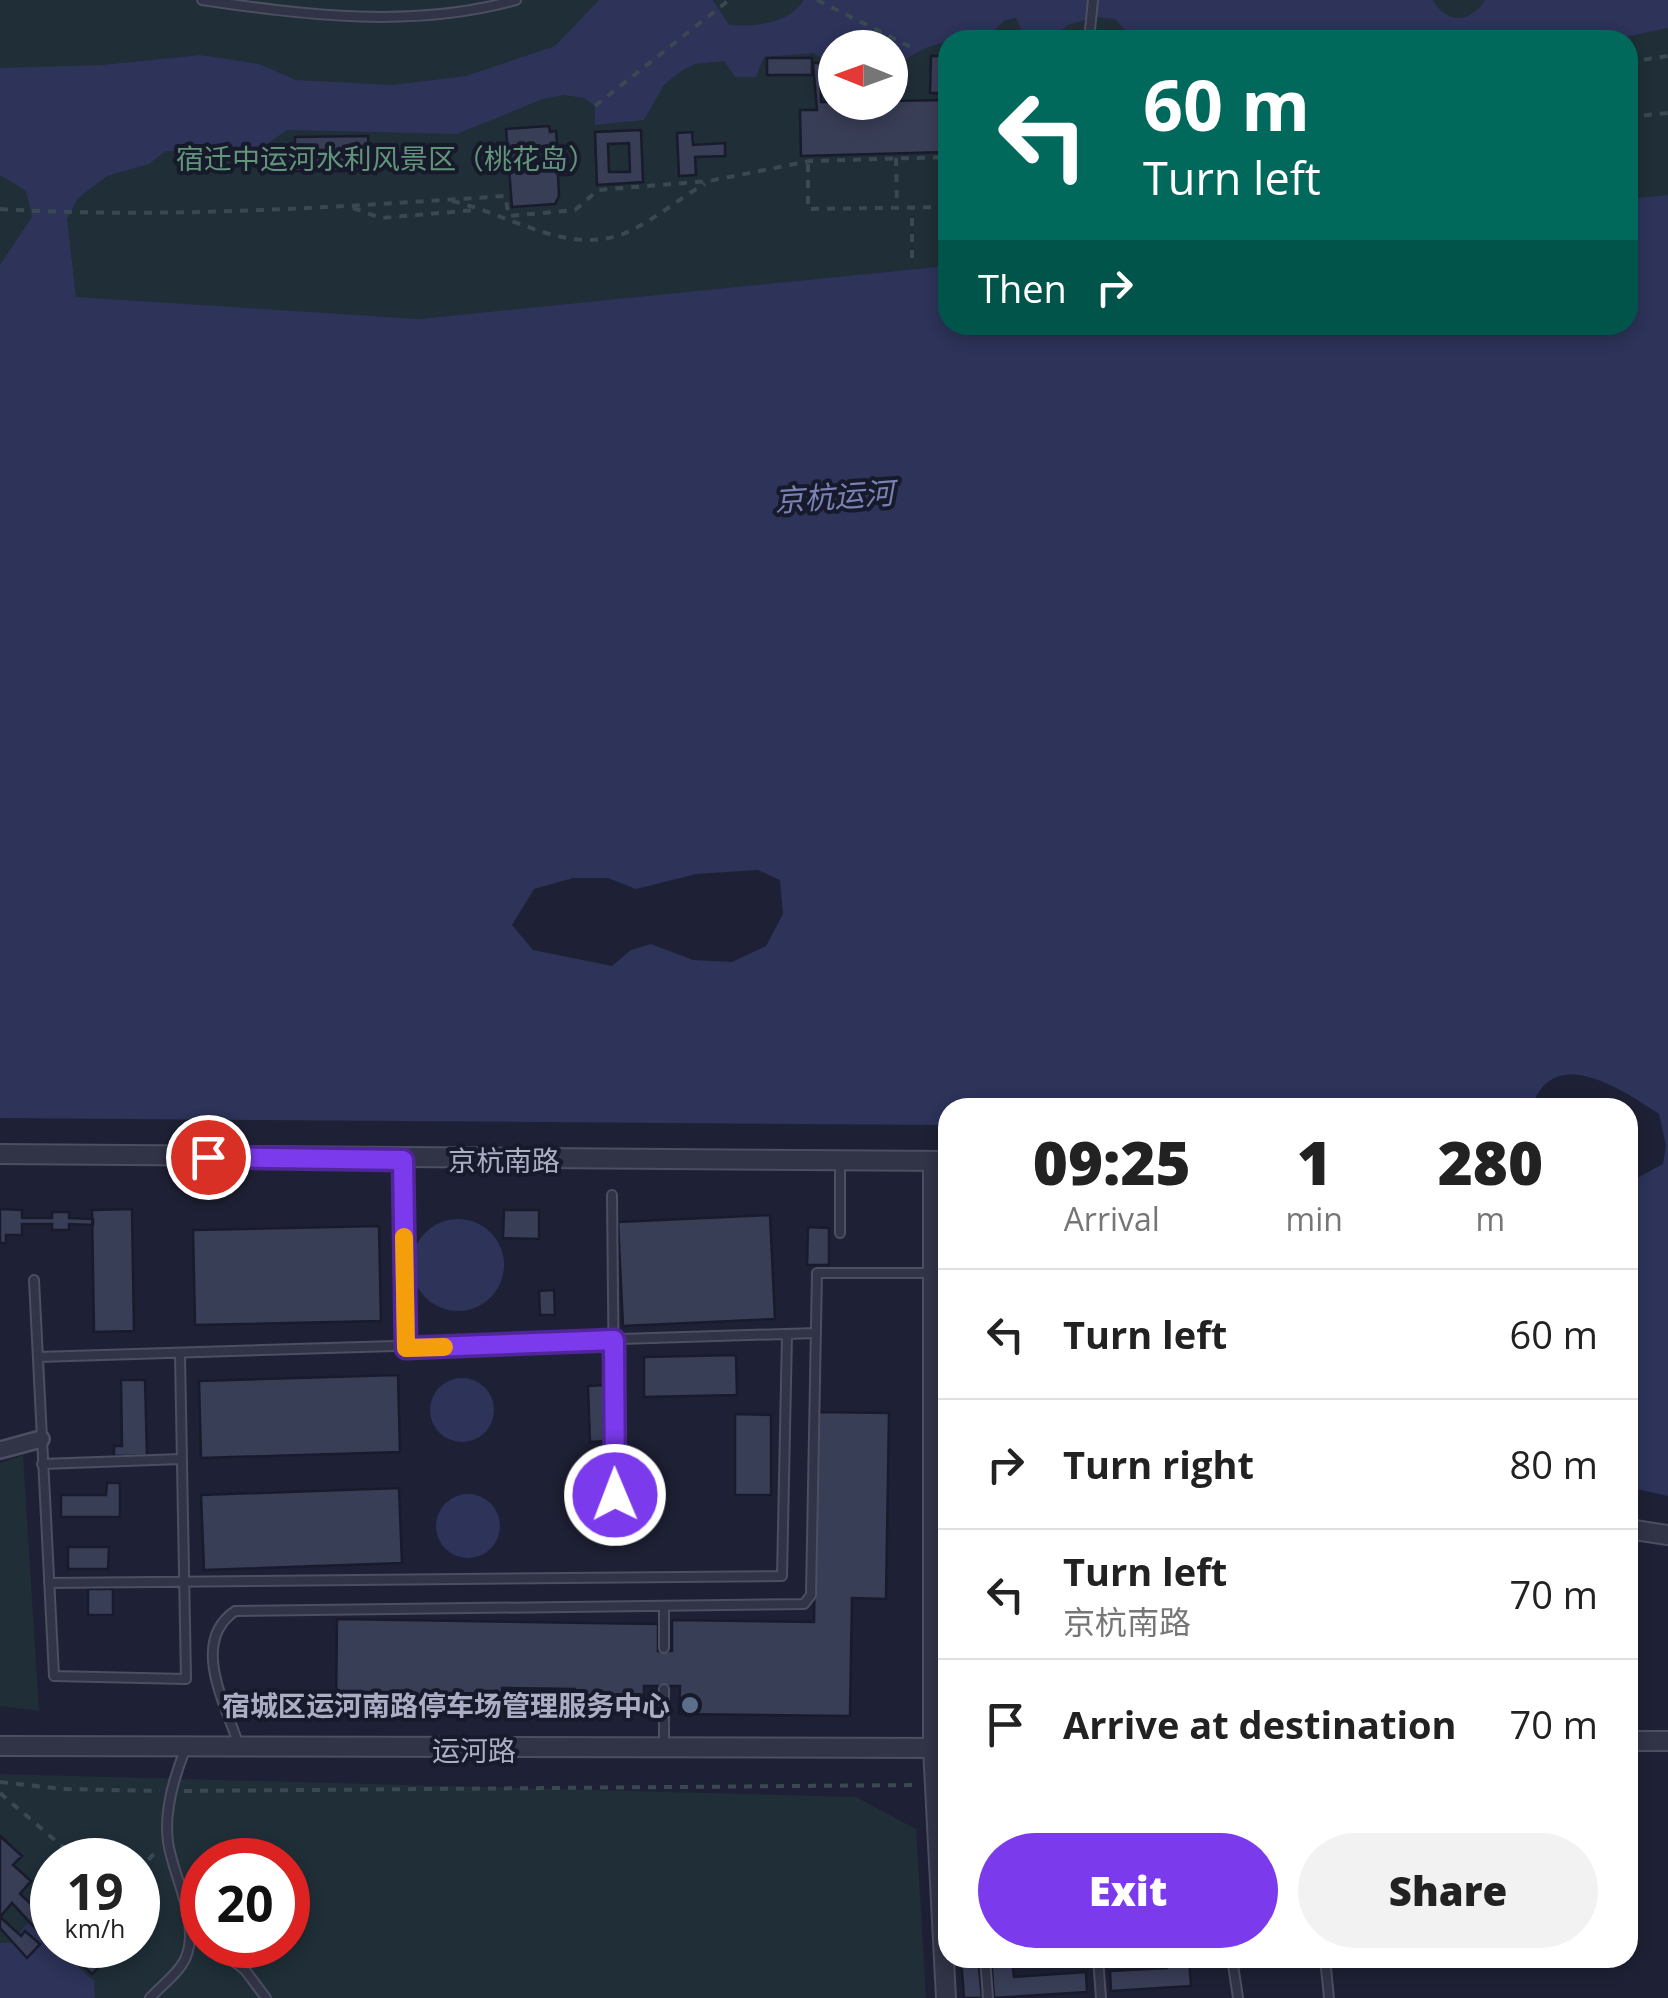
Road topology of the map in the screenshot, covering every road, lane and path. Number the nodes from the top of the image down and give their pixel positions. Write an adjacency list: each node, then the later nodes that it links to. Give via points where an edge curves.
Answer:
1 (202, 0): 2 (lane, via 324,18 474,12)
2 (516, 0)
3 (729, 0): 10 (path)
4 (818, 0): 7 (path)
5 (1093, 0): 6 (lane)
6 (1090, 30)
7 (917, 50)
8 (1668, 56): 9 (path)
9 (1638, 60)
10 (595, 106)
11 (1668, 113): 12 (path)
12 (1638, 116)
13 (938, 156): 14 (path)
14 (896, 158): 15 (path); 20 (path)
15 (808, 161): 16 (path); 20 (path, via 808,209)
16 (709, 181): 17 (path, via 598,190 575,210 508,216 505,196); 23 (path, via 602,242 554,235)
17 (446, 200): 18 (path); 23 (path)
18 (349, 206): 22 (path, via 78,214); 23 (path, via 381,218)
19 (938, 207): 21 (path)
20 (897, 208): 21 (path)
21 (912, 208): 24 (path)
22 (0, 209)
23 (481, 210)
24 (912, 258)
25 (0, 1154): 26 (street, 京杭南路)
26 (403, 1160): 27 (street, 京杭南路); 38 (lane)
27 (840, 1160): 28 (street, 京杭南路); 31 (lane)
28 (938, 1161)
29 (612, 1195): 37 (lane)
30 (938, 1206): 32 (street)
31 (840, 1233)
32 (935, 1273): 34 (street); 35 (lane, via 817,1273)
33 (34, 1280): 40 (lane)
34 (938, 1310)
35 (816, 1333): 36 (lane); 50 (lane, via 811,1594 792,1606)
36 (786, 1334): 37 (lane); 48 (lane, via 782,1576)
37 (614, 1340): 38 (lane); 45 (lane)
38 (406, 1348): 39 (lane)
39 (180, 1355): 40 (lane); 43 (lane)
40 (38, 1357): 41 (lane)
41 (41, 1439): 42 (street); 44 (lane)
42 (0, 1450)
43 (181, 1459): 44 (lane); 48 (lane)
44 (42, 1464): 49 (lane)
45 (615, 1495)
46 (1638, 1530): 47 (street)
47 (1668, 1536)
48 (184, 1581): 49 (lane); 49 (lane, via 186,1679 54,1676)
49 (49, 1584)
50 (664, 1607): 51 (lane); 58 (lane, via 235,1611 216,1634 212,1660)
51 (664, 1648)
52 (664, 1689): 59 (lane)
53 (1638, 1741): 54 (street)
54 (1668, 1741)
55 (0, 1746): 57 (street, 运河路)
56 (938, 1748): 59 (street, 运河路)
57 (184, 1750): 58 (street, 运河路); 63 (lane)
58 (240, 1750): 59 (street, 运河路)
59 (664, 1750)
60 (938, 1763): 62 (street)
61 (0, 1782): 63 (path)
62 (935, 1785): 63 (path); 65 (street)
63 (172, 1791): 67 (lane)
64 (0, 1793): 66 (path)
65 (938, 1822)
66 (52, 1838)
67 (167, 1840): 68 (path); 69 (lane)
68 (160, 1848)
69 (180, 1897)
70 (180, 1966): 77 (lane)
71 (242, 1968): 78 (lane)
72 (945, 1968): 79 (street)
73 (986, 1968): 80 (lane)
74 (1099, 1968): 81 (lane)
75 (1234, 1968): 82 (lane)
76 (1326, 1968): 83 (lane)
77 (150, 1998)
78 (266, 1998)
79 (946, 1998)
80 (988, 1998)
81 (1101, 1998)
82 (1238, 1998)
83 (1330, 1998)

